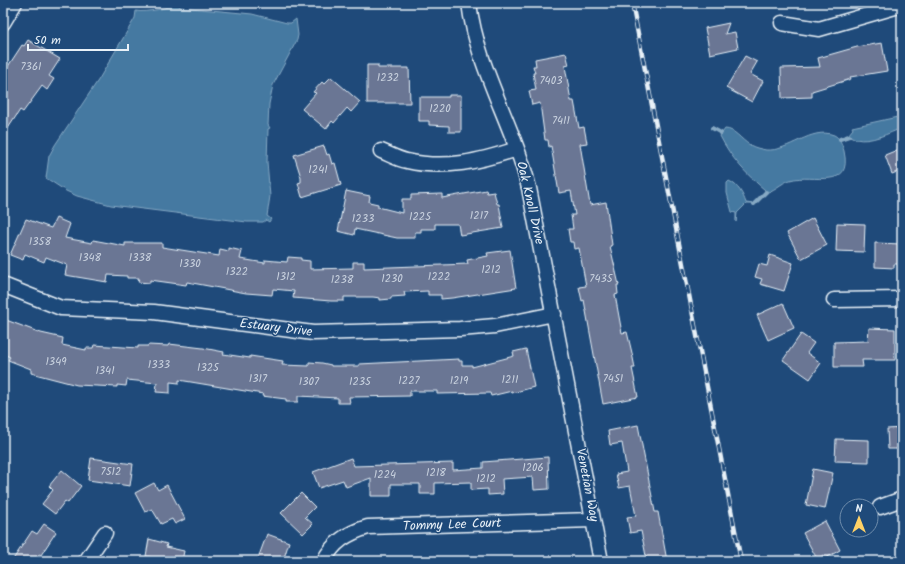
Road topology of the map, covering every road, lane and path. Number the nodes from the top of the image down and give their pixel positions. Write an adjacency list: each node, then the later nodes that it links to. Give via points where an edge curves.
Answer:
1 (15, 3): 4 (street)
2 (469, 3): 6 (street, Oak Knoll Drive, via 479,51)
3 (902, 5): 5 (street, via 819,29)
4 (3, 23)
5 (782, 23)
6 (517, 149): 7 (street, via 470,163 433,164 405,161); 11 (street, Oak Knoll Drive, via 530,192)
7 (381, 151)
8 (3, 284): 11 (street, Estuary Drive, via 61,308 154,312 313,333 460,329 495,326)
9 (902, 299): 10 (street)
10 (834, 300)
11 (554, 314): 12 (street, Oak Knoll Drive)
12 (572, 409): 15 (street, Venetian Way)
13 (902, 499): 14 (street)
14 (880, 507)
15 (593, 520): 18 (street, Tommy Lee Court, via 368,528 345,536 332,548); 19 (street, Venetian Way)
16 (105, 533): 17 (street)
17 (86, 561)
18 (324, 561)
19 (601, 561)

